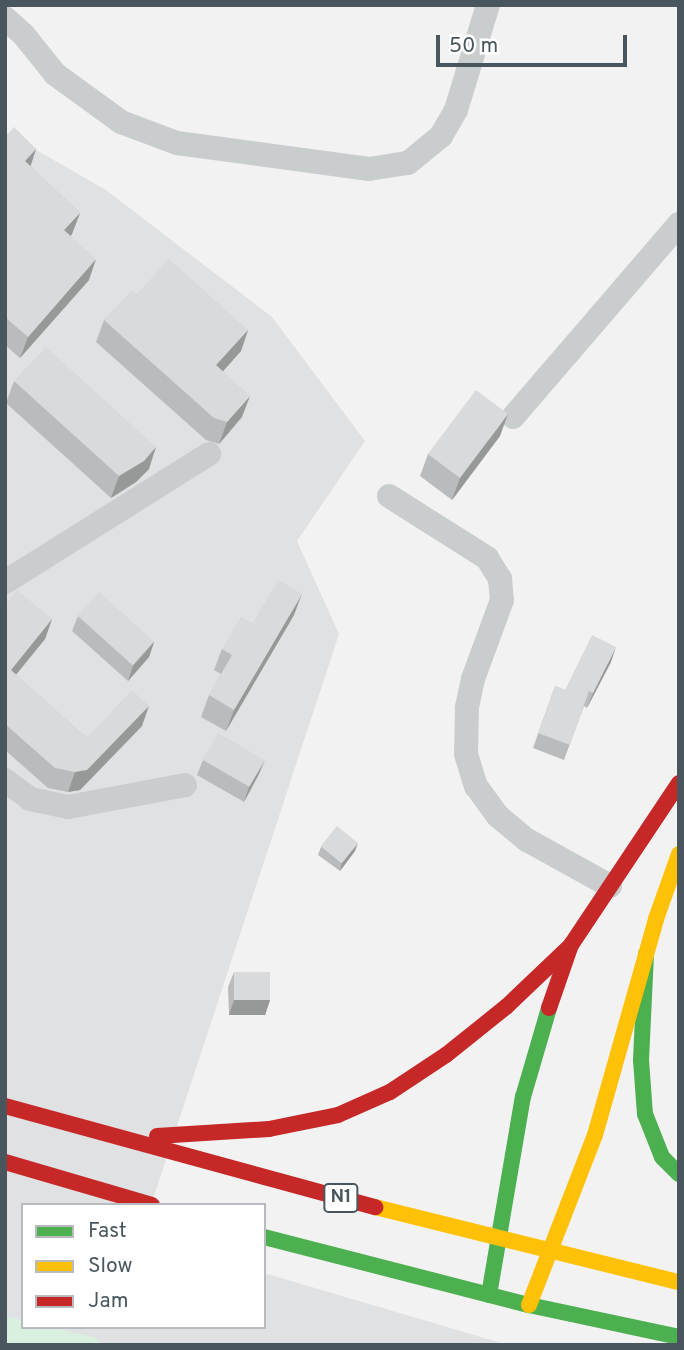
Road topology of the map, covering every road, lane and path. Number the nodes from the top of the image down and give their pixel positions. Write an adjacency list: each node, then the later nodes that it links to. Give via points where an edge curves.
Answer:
1 (488, 5): 2 (street, via 456,110 441,136 408,163 369,169 177,143 121,122 55,74)
2 (5, 18)
3 (679, 223): 4 (street)
4 (513, 417)
5 (208, 454): 7 (street)
6 (389, 496): 12 (street, via 487,558 500,579 502,600 467,708 466,754 475,786 498,816 527,839)
7 (5, 582)
8 (5, 780): 10 (street, via 30,799 68,807)
9 (679, 783): 12 (main road)
10 (185, 785)
11 (679, 854): 14 (main road)
12 (610, 886): 13 (main road)
13 (571, 945): 16 (main road, via 506,1007 446,1055 390,1092 338,1115 256,1130); 21 (main road, via 523,1097)
14 (646, 954): 18 (main road, via 640,1060 645,1114 662,1157); 22 (main road, via 595,1135)
15 (5, 1106): 16 (main road, N1)
16 (112, 1137): 21 (main road, N1)
17 (5, 1162): 19 (main road)
18 (679, 1174)
19 (145, 1203)
20 (266, 1238): 24 (main road)
21 (499, 1240): 22 (main road, N1); 24 (main road)
22 (550, 1253): 23 (main road, N1); 25 (main road)
23 (679, 1282)
24 (489, 1295): 25 (main road)
25 (529, 1305): 26 (main road)
26 (679, 1337)

